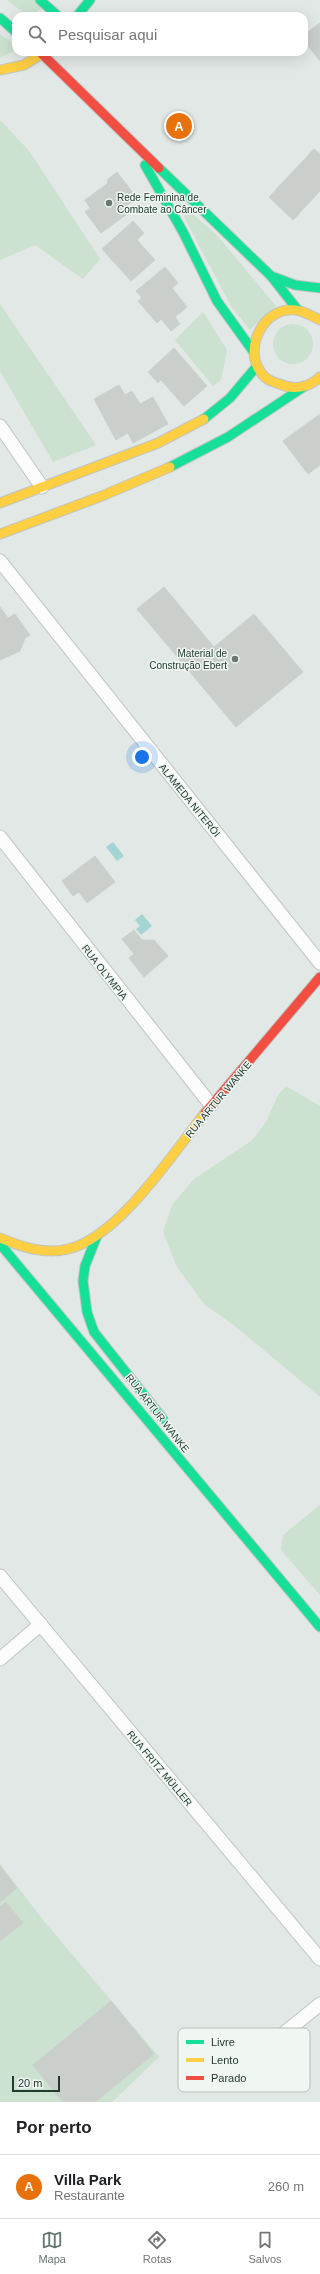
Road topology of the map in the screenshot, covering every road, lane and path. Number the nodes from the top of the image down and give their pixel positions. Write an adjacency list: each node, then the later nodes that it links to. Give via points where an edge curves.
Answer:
1 (40, 0): 3 (main road)
2 (90, 0): 4 (main road)
3 (54, 12)
4 (80, 12)
5 (0, 18): 6 (main road)
6 (12, 28)
7 (37, 56): 9 (main road, via 9,70)
8 (46, 56): 10 (main road)
9 (0, 70)
10 (134, 145): 11 (main road); 17 (main road, via 183,232 217,301)
11 (271, 276): 12 (main road, via 295,285); 14 (main road)
12 (320, 288)
13 (320, 306): 15 (main road)
14 (297, 309): 15 (main road); 17 (main road, via 280,311 265,320 255,334)
15 (310, 313): 16 (main road)
16 (320, 320)
17 (253, 351): 18 (main road)
18 (256, 366): 20 (main road, via 265,377 277,385 290,388); 22 (main road, via 230,398 212,414)
19 (320, 377): 20 (main road)
20 (304, 386): 23 (main road, via 235,434 182,462)
21 (0, 426): 24 (street)
22 (123, 465): 23 (main road); 24 (main road)
23 (134, 483): 26 (main road)
24 (42, 487): 25 (main road)
25 (0, 503)
26 (0, 534)
27 (0, 561): 29 (street, ALAMEDA NITERÓI)
28 (0, 837): 31 (street, RUA OLYMPIA)
29 (320, 963)
30 (320, 977): 31 (main road, RUA ARTUR WANKE)
31 (211, 1106): 32 (main road, RUA ARTUR WANKE, via 152,1179 114,1222)
32 (97, 1236): 33 (main road, RUA ARTUR WANKE, via 80,1246 66,1250 43,1251 21,1248); 35 (main road, RUA ARTUR WANKE, via 86,1266 84,1281 87,1312 94,1332)
33 (0, 1238)
34 (0, 1244): 38 (main road)
35 (168, 1425)
36 (211, 1482): 38 (main road)
37 (0, 1576): 39 (street, RUA FRITZ MÜLLER)
38 (278, 1576): 40 (main road)
39 (41, 1624): 41 (street); 42 (street, RUA FRITZ MÜLLER)
40 (320, 1627)
41 (0, 1659)
42 (320, 1959)
43 (320, 2004): 44 (street)
44 (290, 2028)

